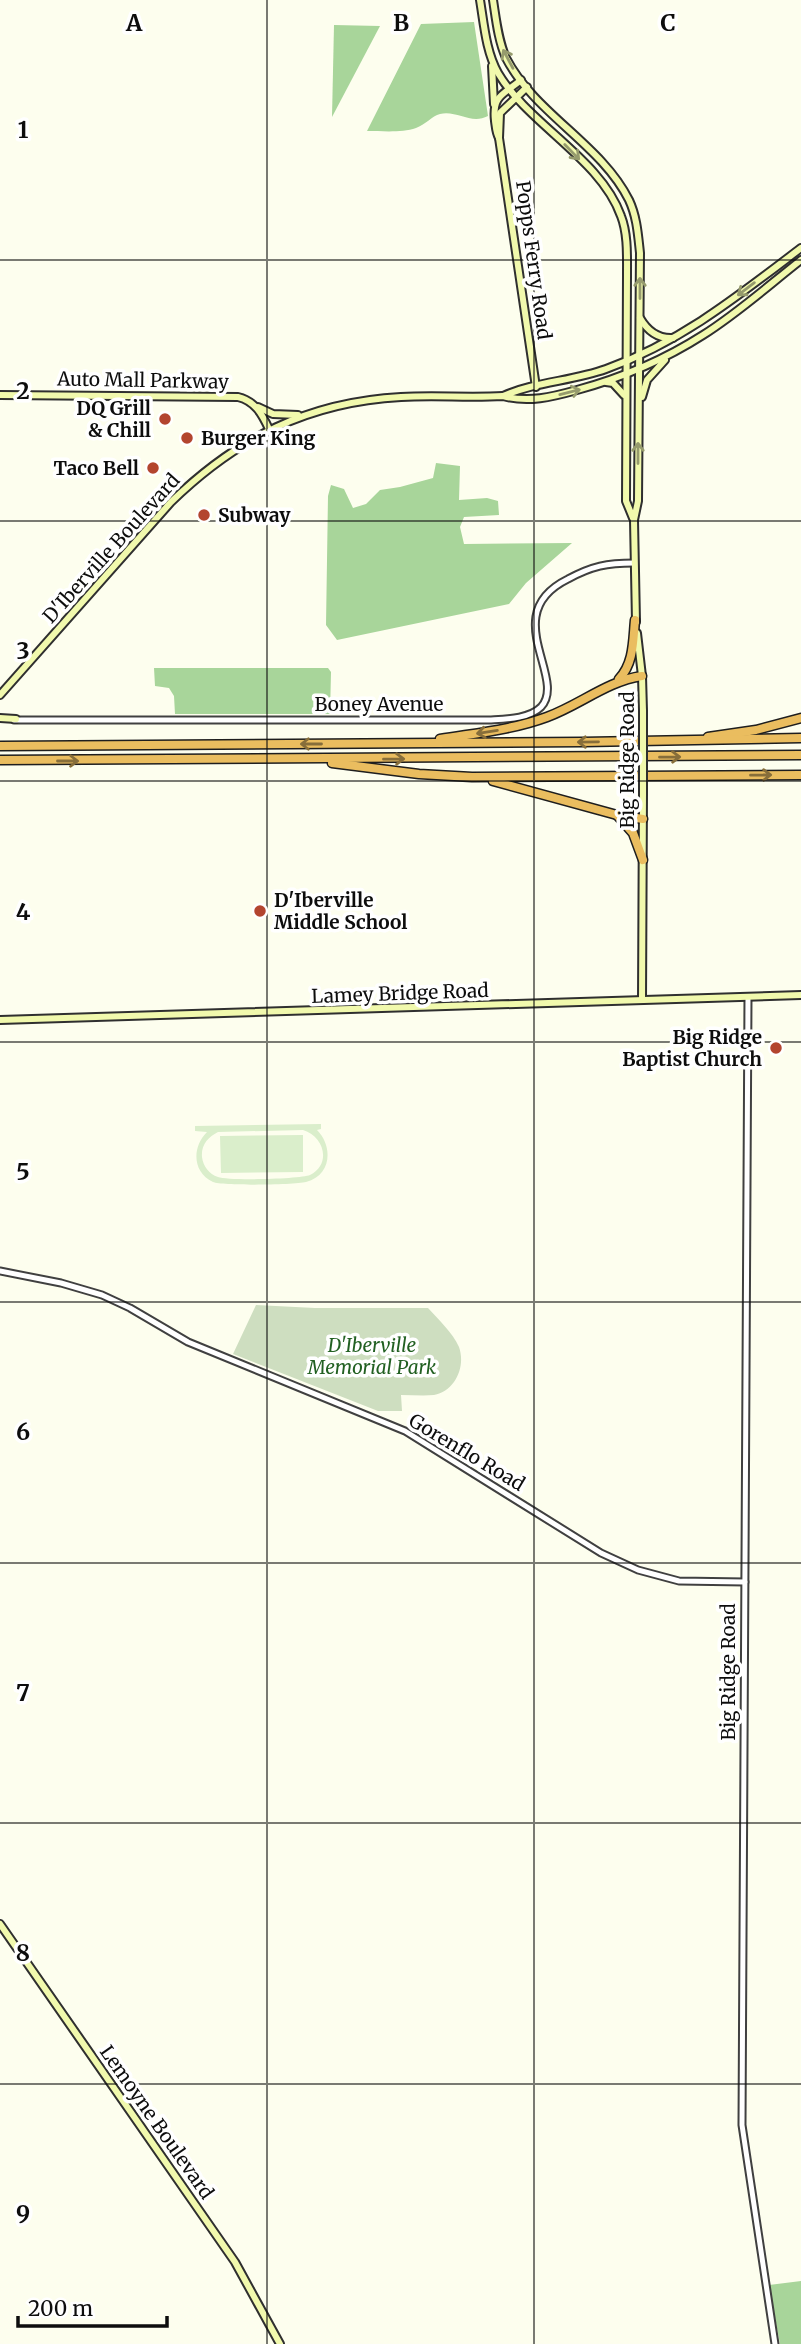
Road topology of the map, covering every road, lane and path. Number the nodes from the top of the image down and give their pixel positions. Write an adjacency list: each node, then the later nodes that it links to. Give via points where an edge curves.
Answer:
1 (480, 0): 3 (main road)
2 (493, 0): 4 (main road, one-way to 2, via 501,45)
3 (491, 58): 6 (main road); 8 (main road, Popps Ferry Road)
4 (521, 80): 5 (main road); 6 (main road)
5 (527, 87): 7 (main road, Popps Ferry Road); 12 (main road, one-way to 5, via 640,253 629,202 616,178)
6 (510, 89): 7 (main road); 8 (main road)
7 (516, 96): 9 (main road, Popps Ferry Road, via 500,113); 16 (main road, one-way to 16, via 597,178 622,218 627,264)
8 (494, 104): 9 (main road, Popps Ferry Road)
9 (499, 138): 20 (main road, Popps Ferry Road)
10 (801, 248): 13 (main road, D'Iberville Boulevard, one-way to 13)
11 (801, 260): 14 (main road, D'Iberville Boulevard)
12 (639, 317): 13 (main road, via 653,333); 15 (main road)
13 (679, 337): 15 (main road, D'Iberville Boulevard)
14 (677, 351): 17 (main road, D'Iberville Boulevard); 26 (main road, via 647,380)
15 (639, 357): 16 (main road, D'Iberville Boulevard); 17 (main road, Big Ridge Road)
16 (625, 362): 18 (main road, Big Ridge Road); 20 (main road, D'Iberville Boulevard)
17 (639, 370): 18 (main road, D'Iberville Boulevard); 26 (main road, Big Ridge Road)
18 (625, 375): 19 (main road, D'Iberville Boulevard); 23 (main road, Big Ridge Road)
19 (604, 382): 22 (main road, D'Iberville Boulevard, one-way to 19, via 543,398); 23 (main road, via 613,383)
20 (536, 387): 22 (main road, D'Iberville Boulevard)
21 (0, 395): 24 (main road, Auto Mall Parkway, via 232,396)
22 (503, 396): 25 (main road, D'Iberville Boulevard, via 402,396)
23 (625, 397): 28 (main road, Big Ridge Road, via 626,501)
24 (254, 405): 25 (main road, via 273,414); 27 (main road, Auto Mall Parkway)
25 (304, 415): 27 (main road, D'Iberville Boulevard)
26 (638, 416): 28 (main road, Big Ridge Road, one-way to 26)
27 (269, 429): 33 (main road, D'Iberville Boulevard, via 228,453 187,487)
28 (634, 520): 29 (main road, Big Ridge Road)
29 (634, 563): 30 (main road, Big Ridge Road); 36 (street, Boney Avenue, via 588,568 543,597 536,625 546,698 539,709 528,714 489,720)
30 (635, 620): 31 (main road, Big Ridge Road); 32 (highway, via 629,664)
31 (642, 676): 32 (highway); 47 (main road, Big Ridge Road, bridge)
32 (616, 683): 39 (highway, one-way to 39, via 532,722)
33 (0, 695)
34 (801, 718): 38 (highway)
35 (0, 719): 36 (main road)
36 (16, 719)
37 (801, 738): 38 (highway)
38 (680, 741): 39 (highway, one-way to 39)
39 (417, 744): 40 (highway, one-way to 40)
40 (0, 746)
41 (801, 755): 42 (highway, one-way to 41)
42 (304, 759): 43 (highway, one-way to 42); 45 (highway)
43 (0, 760)
44 (801, 775): 45 (highway, one-way to 44)
45 (472, 777): 46 (highway)
46 (617, 816): 47 (highway); 48 (highway, via 633,833)
47 (643, 819): 48 (main road, Big Ridge Road)
48 (643, 860): 51 (main road, Big Ridge Road)
49 (801, 995): 50 (main road, Lamey Bridge Road)
50 (748, 997): 51 (main road, Lamey Bridge Road); 54 (street, Big Ridge Road)
51 (642, 1000): 52 (main road, Lamey Bridge Road)
52 (0, 1020)
53 (0, 1272): 54 (street, Gorenflo Road, via 102,1295 188,1342 405,1431 600,1553 650,1575 679,1581)
54 (745, 1582): 57 (street, Big Ridge Road, via 742,2125)
55 (0, 1924): 56 (main road, Lemoyne Boulevard, via 235,2262)
56 (280, 2344)
57 (775, 2344)

